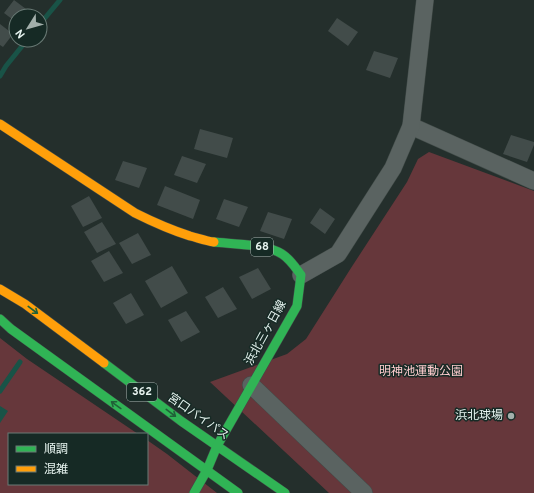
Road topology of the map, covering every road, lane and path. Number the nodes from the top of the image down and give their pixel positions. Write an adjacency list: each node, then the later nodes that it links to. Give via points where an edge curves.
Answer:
1 (425, 0): 3 (street)
2 (0, 124): 5 (main road, 68, via 135,213 157,224 207,241 266,247 281,253 291,261)
3 (412, 126): 4 (street); 5 (street, via 393,168 338,254)
4 (534, 181)
5 (301, 275): 8 (main road, 浜北三ヶ日線, via 297,306)
6 (0, 289): 9 (main road, 宮口バイパス / 362, one-way to 9, via 25,304)
7 (0, 318): 10 (main road, 362, one-way to 7, via 11,329)
8 (251, 385): 9 (main road, 浜北三ヶ日線); 14 (street)
9 (217, 446): 10 (main road, 浜北三ヶ日線); 13 (main road, 宮口バイパス / 362)
10 (207, 470): 11 (main road, 浜北三ヶ日線); 12 (main road, 362)
11 (194, 493)
12 (238, 493)
13 (285, 493)
14 (364, 493)

